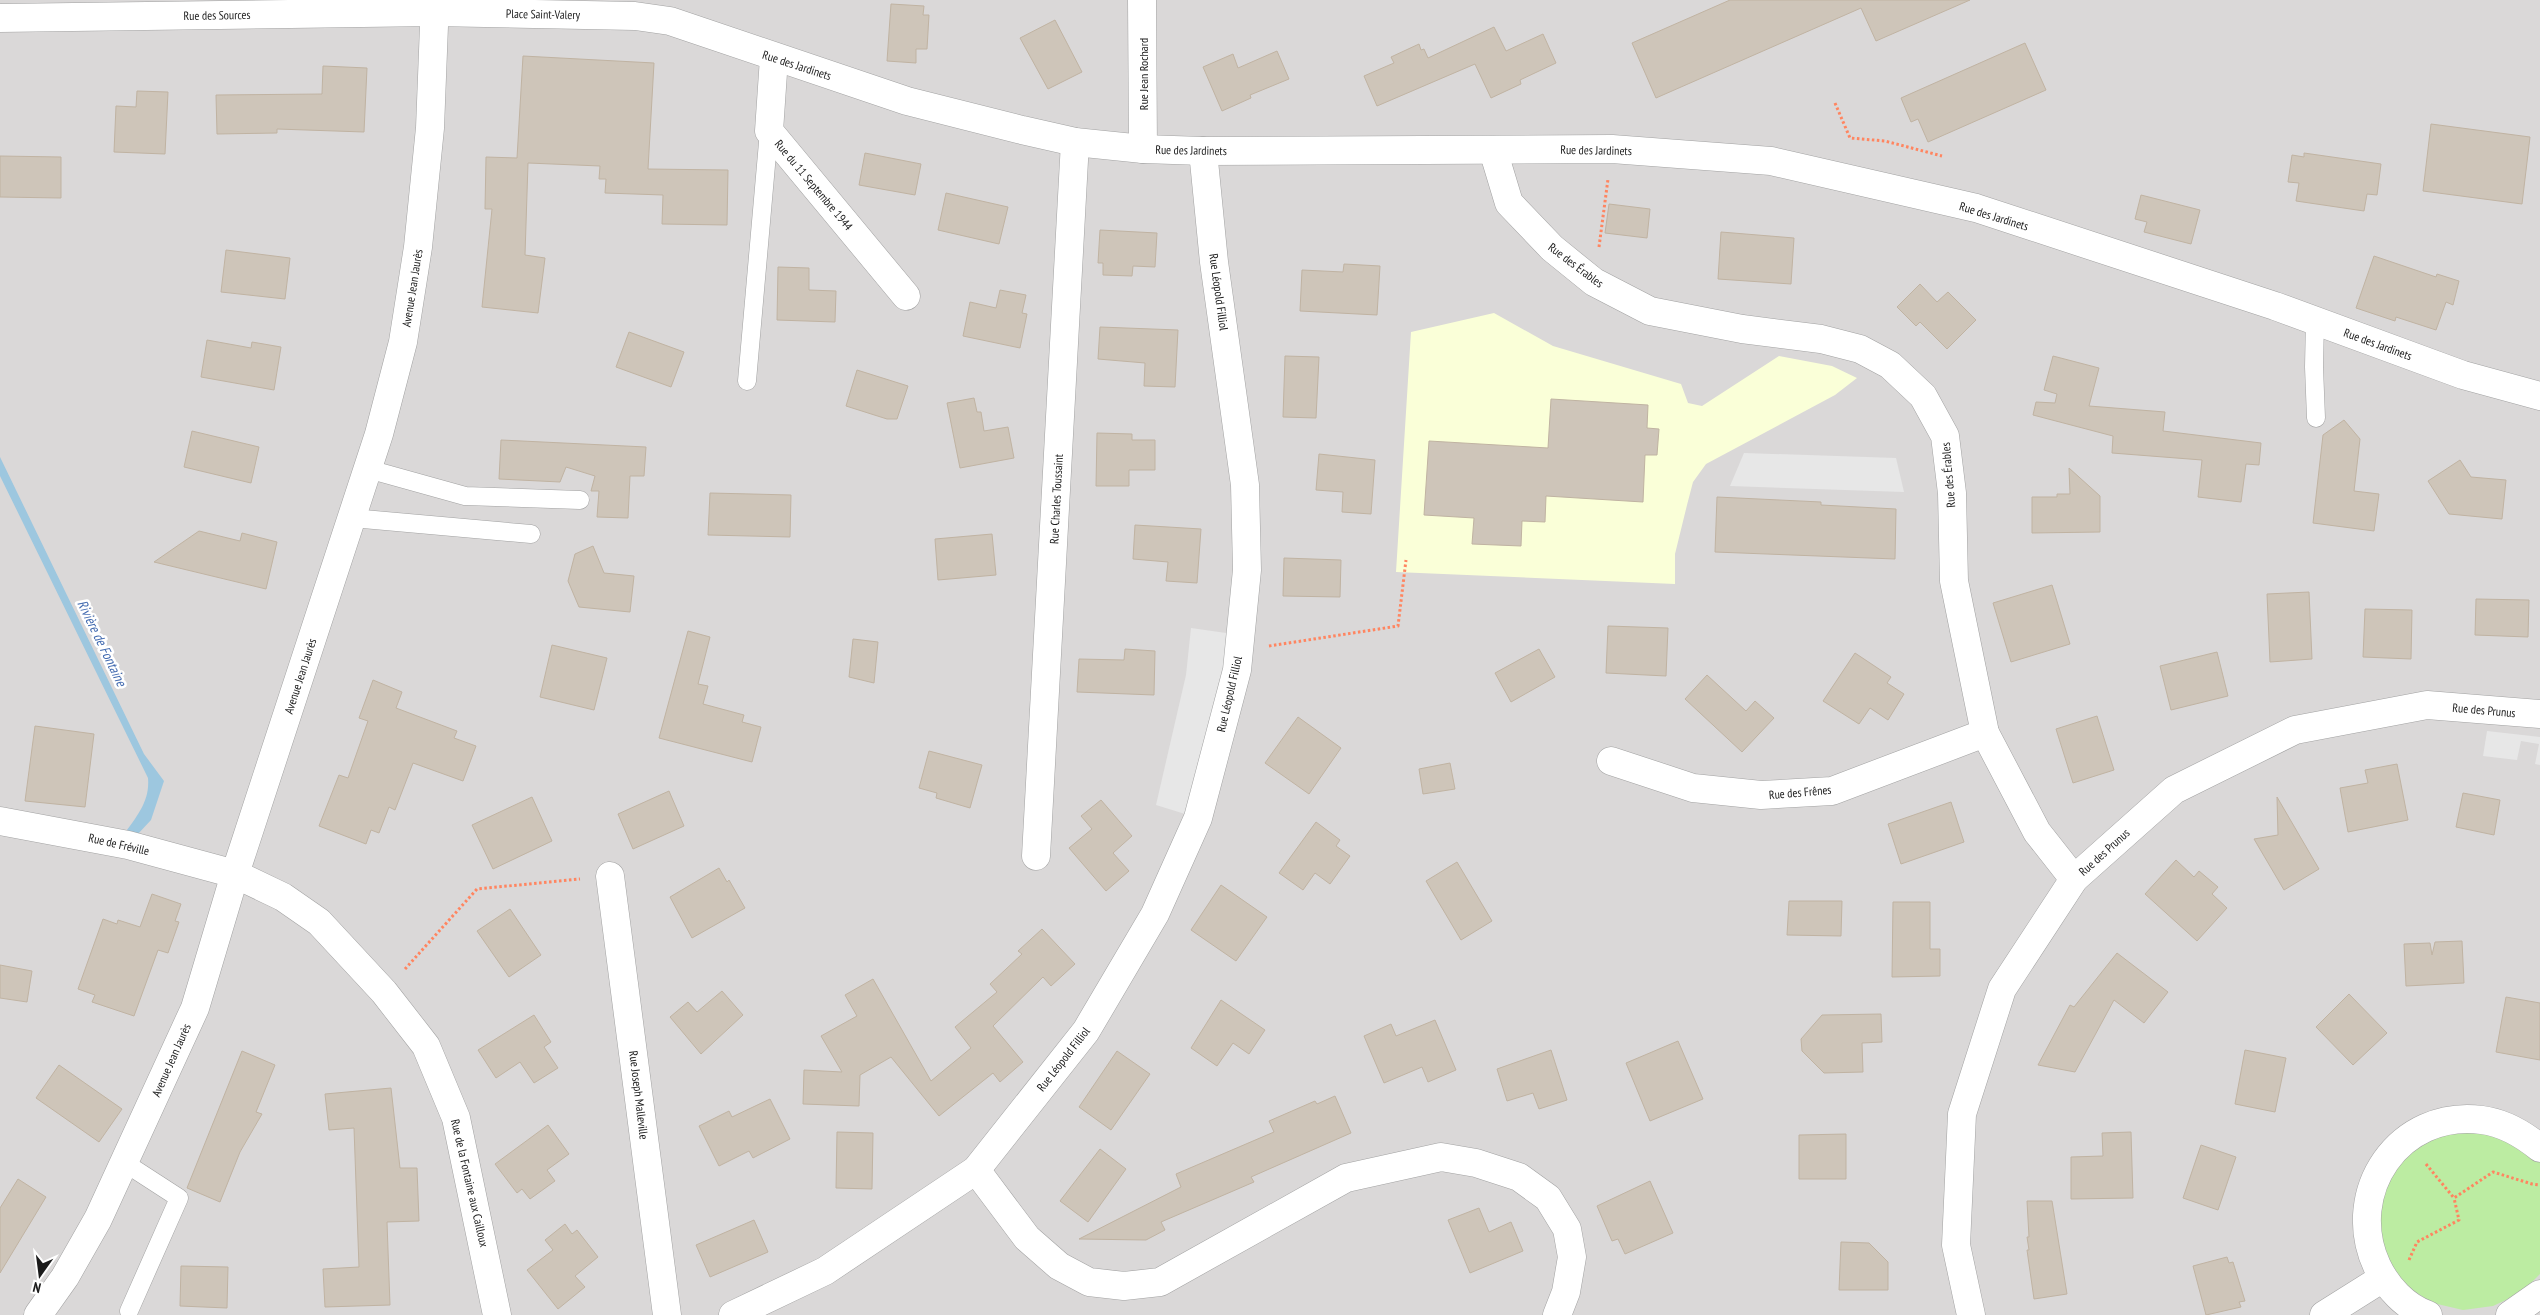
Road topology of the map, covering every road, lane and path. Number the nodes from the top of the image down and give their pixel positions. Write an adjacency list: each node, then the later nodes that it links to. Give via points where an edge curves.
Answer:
1 (1142, 0): 10 (street, Rue Jean Rochard)
2 (434, 6): 3 (street, Rue des Sources); 4 (street, Place Saint-Valery); 21 (street, Avenue Jean Jaurès, via 430,128 418,247 403,342)
3 (165, 8): 5 (street, Rue des Sources)
4 (635, 8): 6 (street, Rue des Jardinets)
5 (0, 18)
6 (774, 58): 8 (street, Rue du 11 Septembre 1944); 9 (street, Rue des Jardinets, via 906,101)
7 (1835, 103): 13 (path, via 1850,138 1885,141)
8 (769, 131): 16 (street, Rue du 11 Septembre 1944); 18 (lane)
9 (1075, 142): 10 (street, Rue des Jardinets); 31 (street, Rue Charles Toussaint)
10 (1143, 149): 12 (street, Rue des Jardinets)
11 (1493, 150): 12 (street, Rue des Jardinets); 15 (street, Rue des Érables, via 1509,203 1552,248); 17 (street, Rue des Jardinets, via 1612,149 1771,161 1976,208)
12 (1203, 151): 26 (street, Rue Léopold Filliol, via 1214,262 1245,485 1247,570)
13 (1942, 156)
14 (1605, 204): 15 (path)
15 (1594, 282): 28 (street, Rue des Érables, via 1650,311 1742,329 1821,339 1860,349 1890,365 1924,396 1945,436 1952,493 1954,581)
16 (906, 296)
17 (2315, 320): 19 (street, Rue des Jardinets, via 2463,375); 20 (lane)
18 (747, 381)
19 (2540, 396)
20 (2316, 418)
21 (368, 469): 22 (lane, via 465,496); 23 (street, Avenue Jean Jaurès)
22 (580, 500)
23 (352, 518): 24 (lane); 32 (street, Avenue Jean Jaurès)
24 (531, 534)
25 (1406, 560): 26 (path, via 1398,626)
26 (1239, 651): 39 (street, Rue Léopold Filliol, via 1237,670 1198,818 1155,914 1086,1031)
27 (2540, 714): 34 (street, Rue des Prunus, via 2427,705 2295,730 2174,790)
28 (1985, 733): 29 (street, Rue des Frênes, via 1832,791 1761,795 1693,788); 34 (street, Rue des Érables, via 2037,832)
29 (1611, 761)
30 (0, 821): 32 (street, Rue de Fréville, via 128,845)
31 (1036, 856)
32 (235, 874): 35 (street, Rue de la Fontaine aux Cailloux, via 284,897 318,922); 38 (street, Avenue Jean Jaurès, via 195,1008)
33 (610, 876): 35 (path, via 476,889); 47 (street, Rue Joseph Malleville)
34 (2074, 879): 50 (street, Rue des Prunus, via 2002,989 1962,1114 1956,1245)
35 (384, 992): 46 (street, Rue de la Fontaine aux Cailloux, via 426,1046 456,1118)
36 (2400, 1144): 37 (street, via 2436,1124 2468,1118 2505,1126 2525,1135); 41 (path, via 2429,1167); 42 (street, via 2380,1169 2372,1186 2366,1217 2370,1249)
37 (2540, 1148)
38 (125, 1163): 44 (lane, via 179,1198); 45 (street, Avenue Jean Jaurès, via 65,1277)
39 (976, 1170): 48 (street, Rue Léopold Filliol, via 825,1272); 49 (street, via 1027,1238 1059,1266 1089,1282 1124,1286 1160,1282 1346,1178 1441,1157 1476,1162 1519,1177 1548,1198 1567,1228 1572,1257 1566,1292)
40 (2540, 1184): 41 (path, via 2493,1172)
41 (2454, 1198): 42 (path, via 2458,1220 2417,1242)
42 (2389, 1285): 51 (street); 52 (street, via 2408,1304)
43 (2540, 1294): 53 (street)
44 (128, 1311)
45 (38, 1315)
46 (497, 1315)
47 (667, 1315)
48 (733, 1315)
49 (1557, 1315)
50 (1971, 1315)
51 (2324, 1315)
52 (2428, 1315)
53 (2510, 1315)

